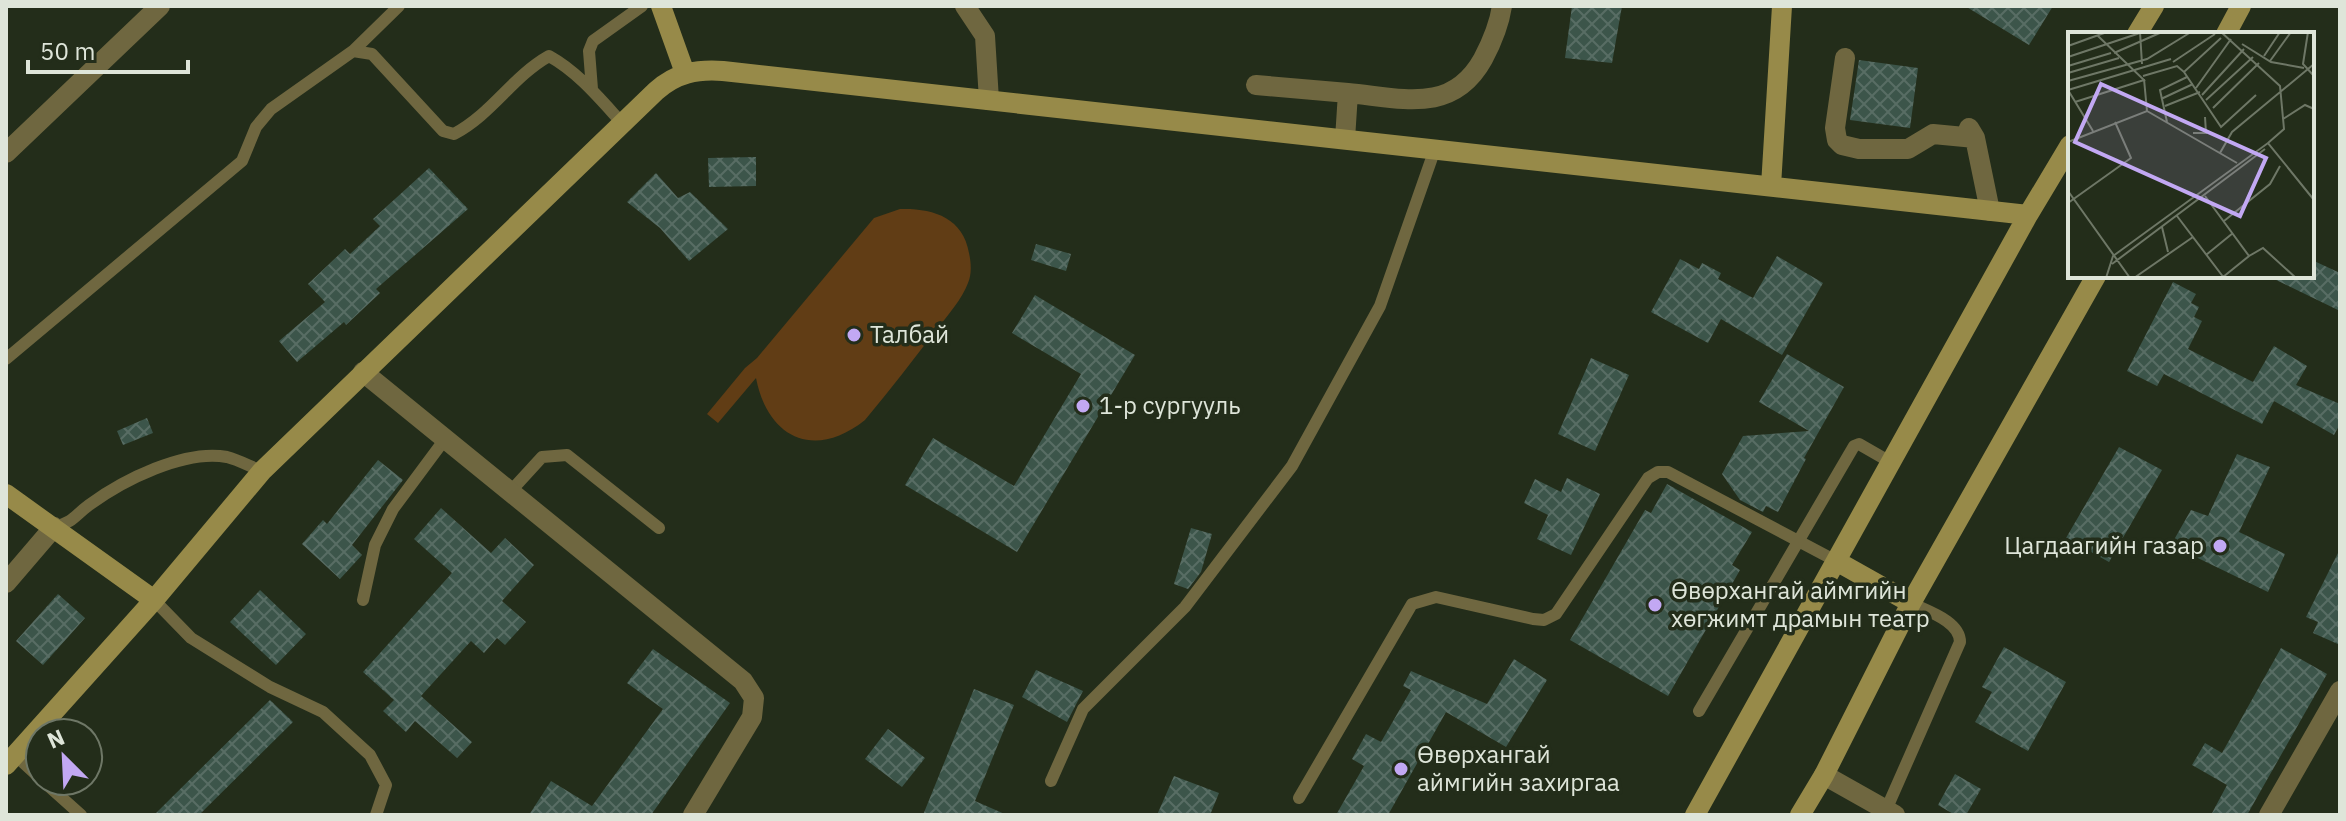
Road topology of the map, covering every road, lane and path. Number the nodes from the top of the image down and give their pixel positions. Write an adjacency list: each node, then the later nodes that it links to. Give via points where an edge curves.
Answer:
1 (160, 6): 23 (street)
2 (399, 6): 12 (lane)
3 (642, 6): 16 (lane, via 593,41)
4 (661, 6): 14 (street)
5 (1502, 6): 17 (street, via 1494,39 1480,65 1471,79 1448,95 1413,99)
6 (1782, 6): 24 (street)
7 (2154, 6): 10 (street)
8 (974, 9): 18 (street, via 985,36)
9 (2237, 9): 11 (street)
10 (2138, 32)
11 (2227, 32)
12 (353, 51): 16 (lane, via 372,54 443,131 454,134 480,118 534,64 549,56); 28 (lane, via 271,109 256,127 242,161)
13 (1845, 58): 25 (street, via 1837,140 1859,149 1903,150 1933,134 1972,133)
14 (685, 73): 18 (street, via 703,69); 19 (street, via 668,80)
15 (1256, 85): 17 (street)
16 (592, 89): 19 (lane)
17 (1348, 93): 20 (street)
18 (989, 100): 20 (street)
19 (622, 123): 29 (street)
20 (1345, 139): 22 (street)
21 (2068, 148): 26 (street)
22 (1435, 149): 24 (street); 47 (lane, via 1380,306 1292,466 1185,607 1083,709)
23 (6, 153)
24 (1771, 186): 25 (street)
25 (1990, 211): 26 (street)
26 (2028, 215): 31 (street)
27 (2095, 278): 42 (street)
28 (6, 359)
29 (363, 372): 30 (street); 32 (street)
30 (445, 439): 33 (street); 41 (lane, via 393,509 375,545)
31 (1892, 463): 37 (lane, via 1854,446); 38 (street)
32 (262, 471): 35 (lane, via 228,457 196,456 131,481 89,505 73,521); 40 (street)
33 (510, 492): 36 (lane, via 542,457 567,455); 50 (street, via 743,681 754,698 752,717)
34 (6, 494): 35 (street)
35 (54, 527): 39 (street); 40 (street)
36 (659, 528)
37 (1798, 541): 38 (lane); 44 (lane); 49 (lane, via 1668,472 1658,472 1648,478 1556,614 1533,619 1436,597 1412,604)
38 (1838, 562): 42 (street); 54 (street)
39 (6, 583)
40 (154, 600): 45 (street); 53 (lane, via 191,638 270,687 323,712 370,755 386,785)
41 (363, 600)
42 (1911, 603): 46 (street); 51 (lane, via 1954,626 1960,642)
43 (2340, 691): 56 (street)
44 (1699, 711)
45 (10, 760)
46 (1824, 775): 51 (street); 55 (street)
47 (1051, 781)
48 (61, 797): 52 (lane)
49 (1299, 798)
50 (700, 812)
51 (1890, 812)
52 (81, 815)
53 (376, 815)
54 (1695, 815)
55 (1800, 815)
56 (2269, 815)

